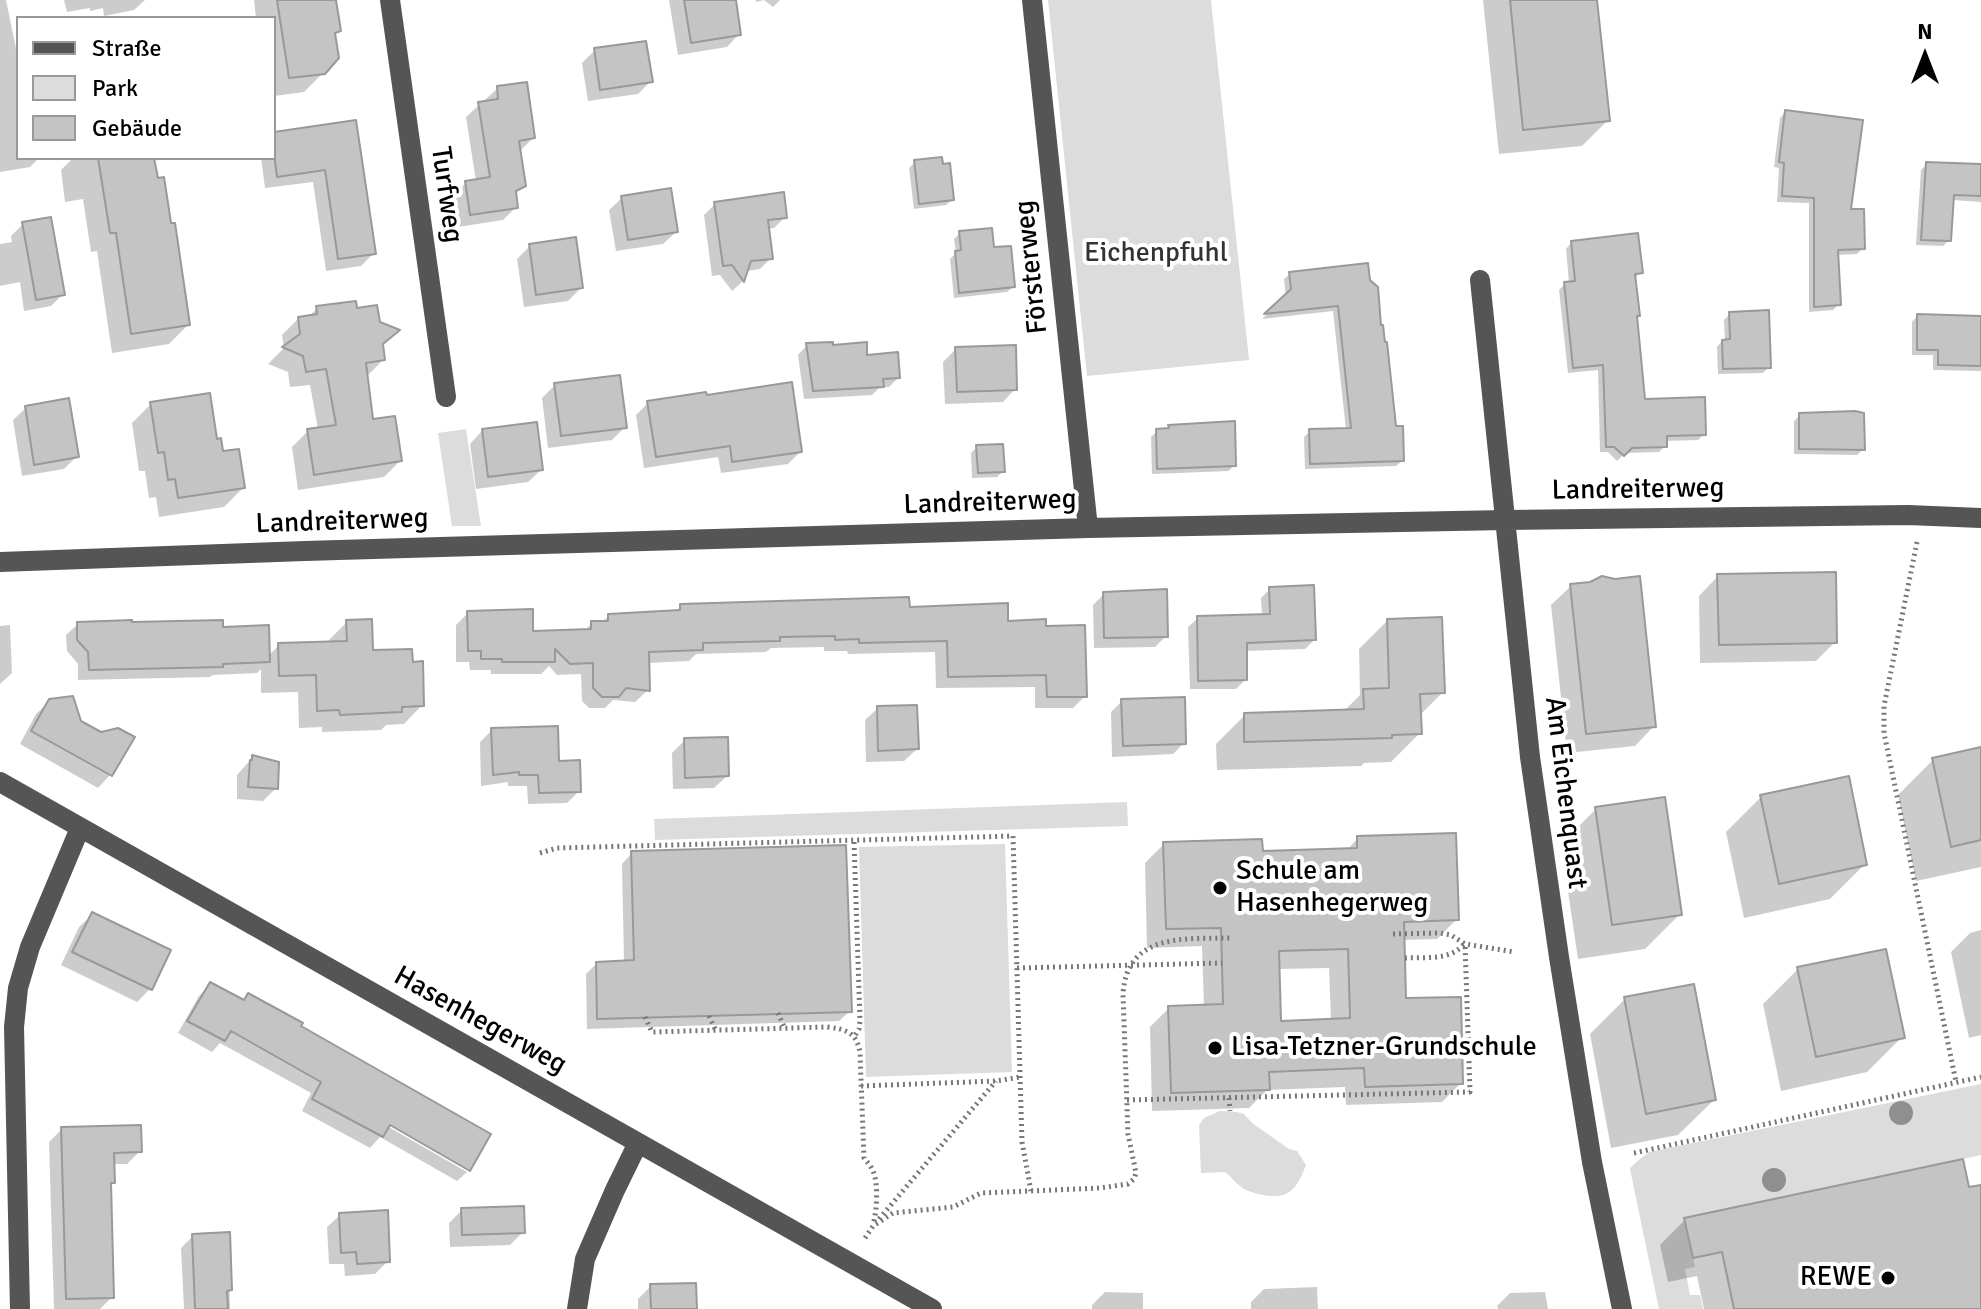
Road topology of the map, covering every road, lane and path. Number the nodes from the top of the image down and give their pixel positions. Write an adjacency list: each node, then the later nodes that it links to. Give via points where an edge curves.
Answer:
1 (390, 0): 4 (street, Turfweg)
2 (1032, 0): 8 (street, Försterweg)
3 (1480, 280): 7 (street, Am Eichenquast)
4 (446, 397)
5 (1917, 515): 6 (street, Landreiterweg); 7 (street, Landreiterweg); 31 (path, via 1917,542 1884,706 1884,733)
6 (1981, 518)
7 (1506, 520): 8 (street, Landreiterweg); 44 (street, Am Eichenquast, via 1530,757 1557,945)
8 (1088, 528): 9 (street, Landreiterweg)
9 (0, 562)
10 (0, 782): 11 (street, Hasenhegerweg)
11 (80, 828): 36 (street, Hasenhegerweg); 41 (street, via 18,988 14,1027)
12 (854, 842): 13 (path, via 557,848); 21 (path, via 1013,836); 27 (path, via 860,1020)
13 (540, 853)
14 (1393, 934): 16 (path, via 1440,933)
15 (1233, 938): 20 (path, via 1168,940 1144,951)
16 (1465, 944): 17 (path); 18 (path, via 1447,956); 33 (path, via 1470,1092)
17 (1515, 952)
18 (1405, 958)
19 (1222, 963): 20 (path)
20 (1130, 966): 21 (path); 34 (path, via 1123,994)
21 (1017, 968): 28 (path)
22 (778, 1013): 25 (path)
23 (709, 1016): 26 (path)
24 (645, 1017): 26 (path, via 652,1032)
25 (785, 1029): 26 (path); 32 (path, via 847,1031 859,1045)
26 (716, 1031)
27 (854, 1037)
28 (1020, 1077): 30 (path); 38 (path, via 1022,1142)
29 (1981, 1077): 31 (path)
30 (996, 1081): 32 (path); 39 (path)
31 (1956, 1082): 37 (path)
32 (861, 1086): 39 (path, via 864,1158 875,1178)
33 (1229, 1098): 34 (path); 35 (path)
34 (1127, 1100): 38 (path, via 1134,1179 1100,1188)
35 (1230, 1111)
36 (638, 1143): 42 (street, via 585,1259); 43 (street, Hasenhegerweg)
37 (1634, 1153)
38 (1031, 1191): 39 (path, via 981,1193 953,1207 893,1213)
39 (873, 1226): 40 (path)
40 (865, 1238)
41 (20, 1309)
42 (577, 1309)
43 (932, 1309)
44 (1622, 1309)

